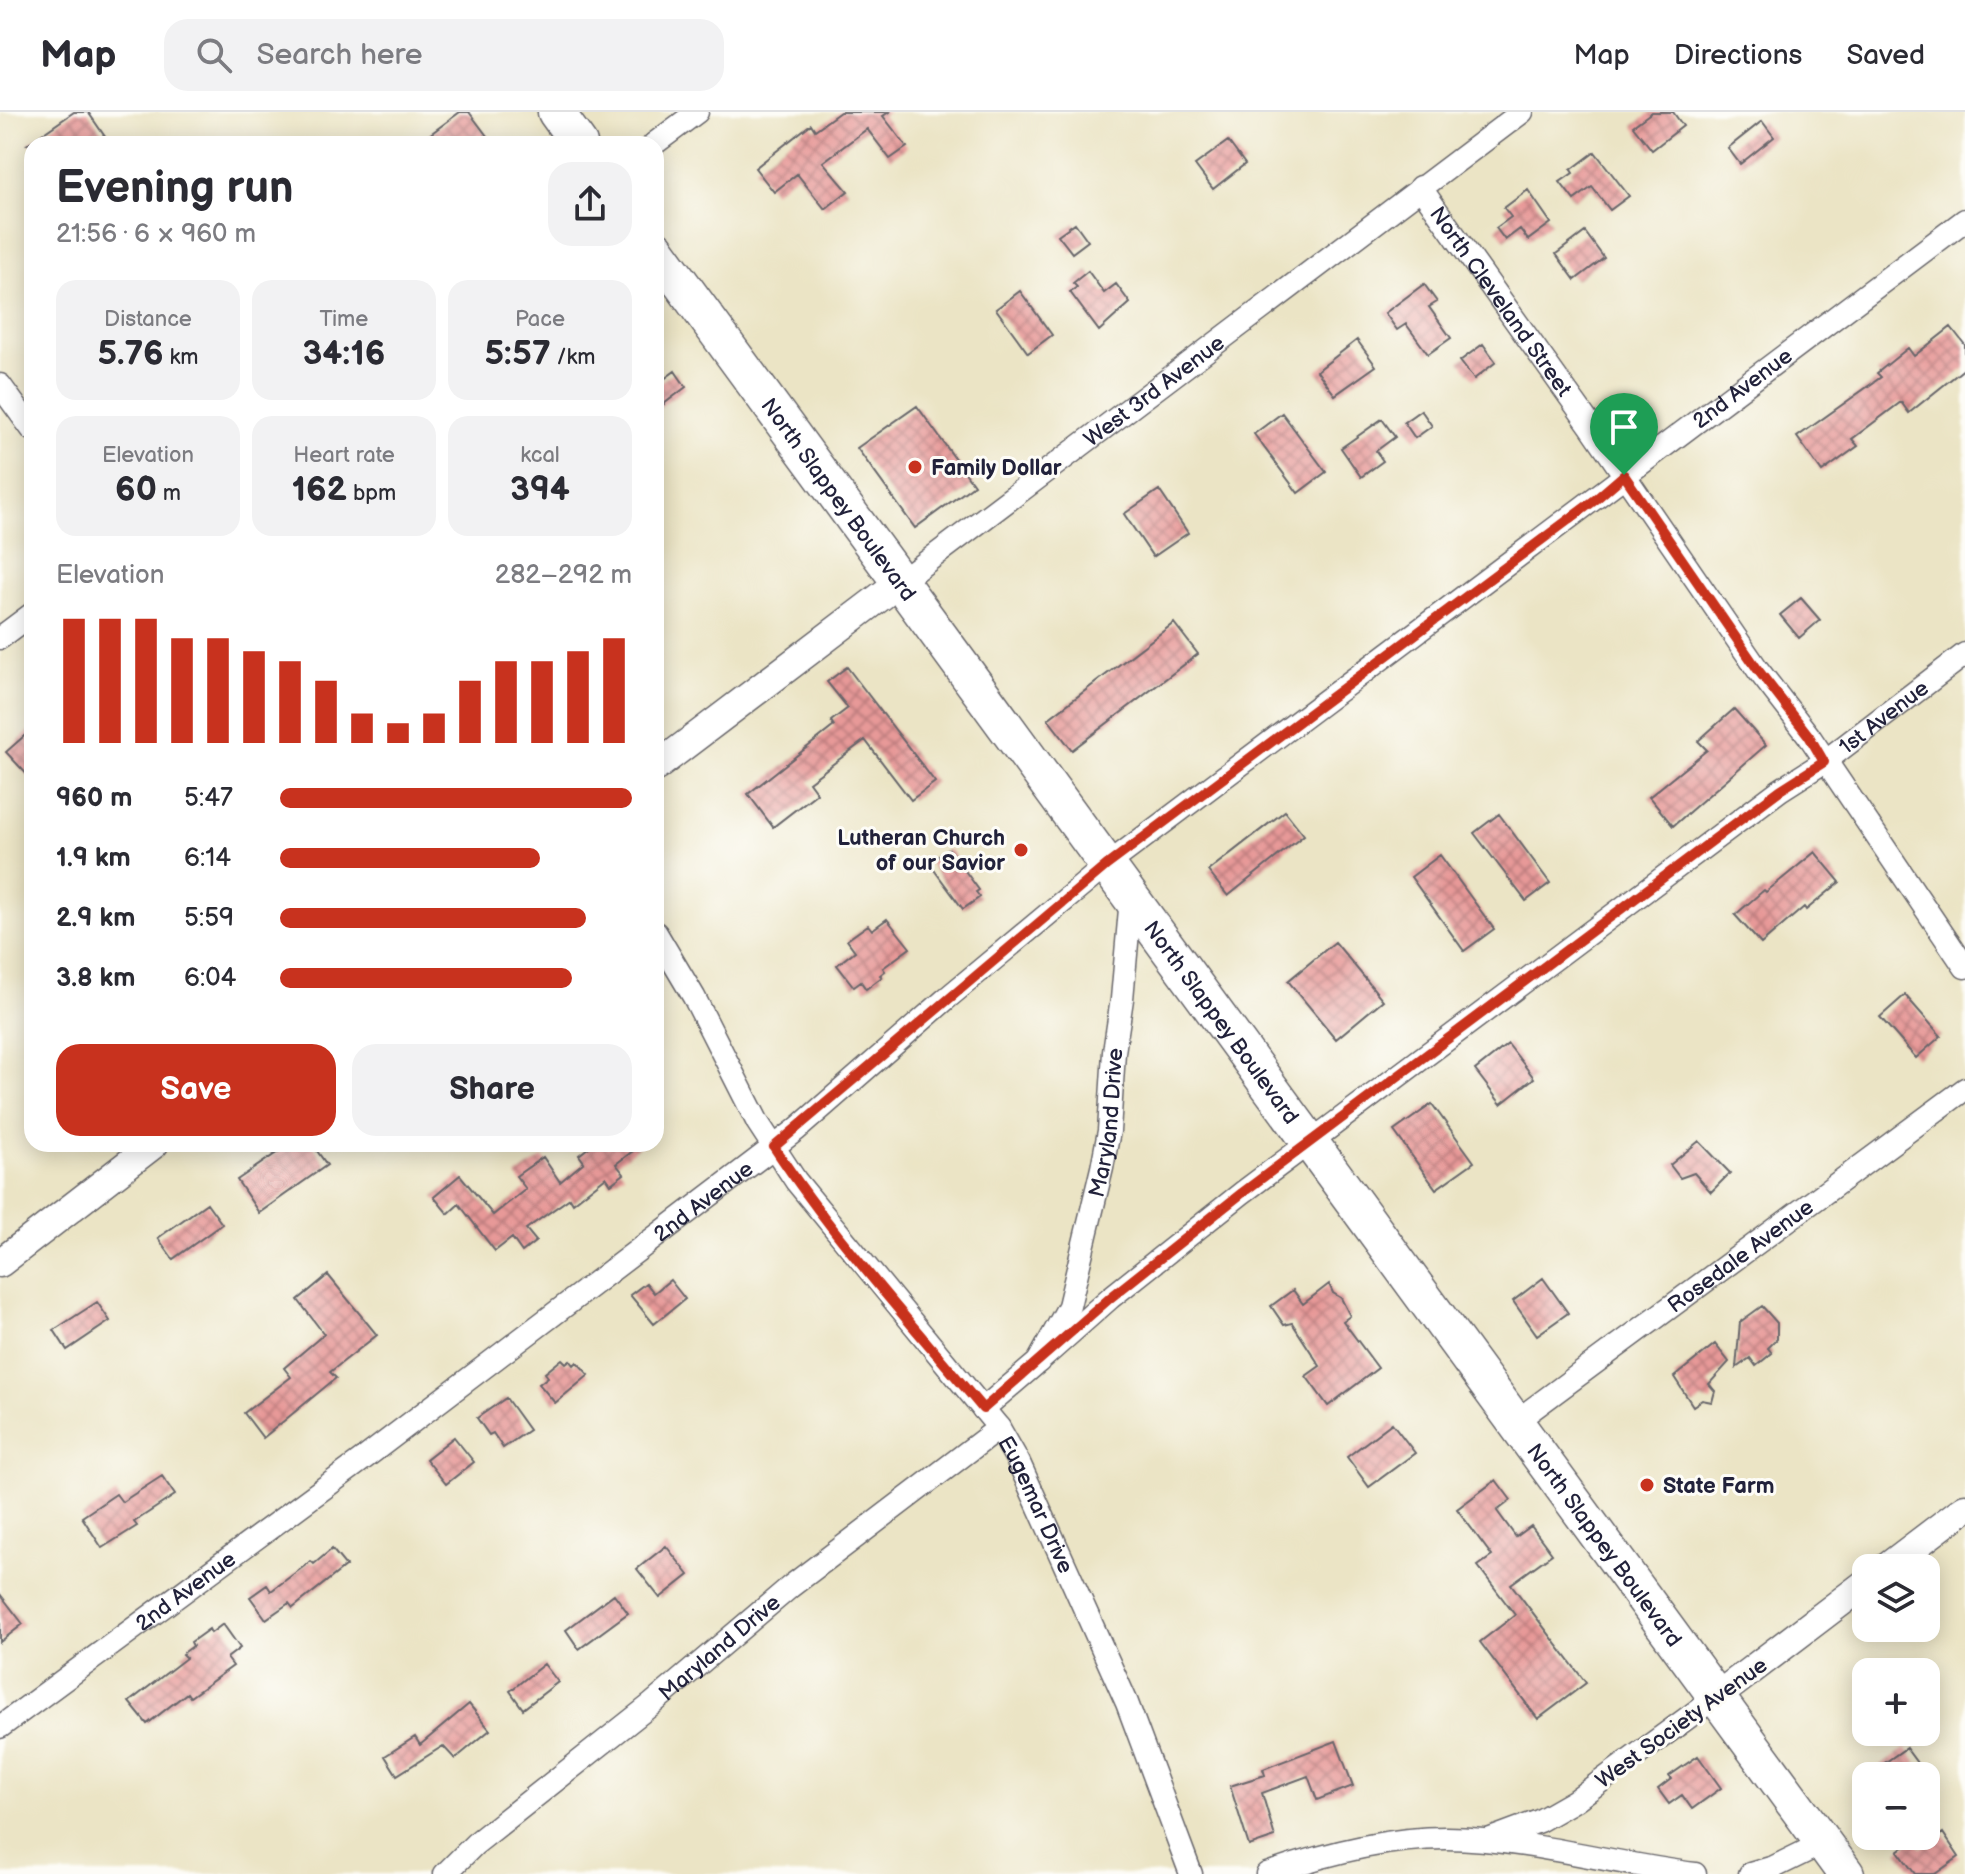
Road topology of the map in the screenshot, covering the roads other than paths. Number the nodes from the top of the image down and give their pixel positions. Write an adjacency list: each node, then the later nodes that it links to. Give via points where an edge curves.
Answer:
1 (556, 112): 4 (main road)
2 (697, 112): 5 (street)
3 (1522, 112): 6 (street, West 3rd Avenue)
4 (573, 136)
5 (664, 137)
6 (1420, 187): 11 (street, North Cleveland Street); 12 (street, West 3rd Avenue)
7 (1965, 220): 11 (street, 2nd Avenue)
8 (664, 260): 12 (main road, North Slappey Boulevard)
9 (0, 385): 10 (street)
10 (24, 418)
11 (1624, 475): 17 (street, North Cleveland Street); 18 (street, 2nd Avenue)
12 (900, 582): 16 (street, West 3rd Avenue); 18 (main road, North Slappey Boulevard)
13 (24, 620): 14 (street)
14 (0, 638)
15 (1965, 654): 17 (street, 1st Avenue)
16 (664, 761)
17 (1824, 762): 21 (street, North Cleveland Street); 23 (street, 1st Avenue)
18 (1107, 865): 19 (main road, North Slappey Boulevard); 24 (street, 2nd Avenue)
19 (1131, 898): 23 (main road, North Slappey Boulevard); 27 (street, Maryland Drive, via 1102,1168 1069,1306)
20 (664, 946): 24 (street, Eugemar Drive)
21 (1965, 967)
22 (1965, 1089): 29 (street, Rosedale Avenue)
23 (1311, 1143): 27 (street, 1st Avenue, via 1110,1298); 29 (main road, North Slappey Boulevard)
24 (774, 1147): 28 (street, Eugemar Drive, via 858,1259); 35 (street, 2nd Avenue)
25 (144, 1152): 26 (street)
26 (0, 1263)
27 (1038, 1362): 28 (street, Maryland Drive)
28 (983, 1409): 30 (street, Eugemar Drive)
29 (1515, 1422): 34 (main road, North Slappey Boulevard)
30 (999, 1428): 38 (street, Maryland Drive, via 790,1587); 39 (street, Eugemar Drive, via 1127,1703)
31 (1965, 1508): 32 (street)
32 (1904, 1554)
33 (1852, 1594): 34 (street, West Society Avenue)
34 (1716, 1697): 36 (street, West Society Avenue, via 1574,1801 1539,1821); 37 (main road, North Slappey Boulevard)
35 (0, 1727)
36 (1484, 1841): 40 (street, via 1445,1838 1376,1845); 41 (street)
37 (1823, 1843): 42 (street); 43 (main road, North Slappey Boulevard)
38 (445, 1874)
39 (1191, 1874)
40 (1267, 1874)
41 (1695, 1874)
42 (1750, 1874)
43 (1846, 1874)

